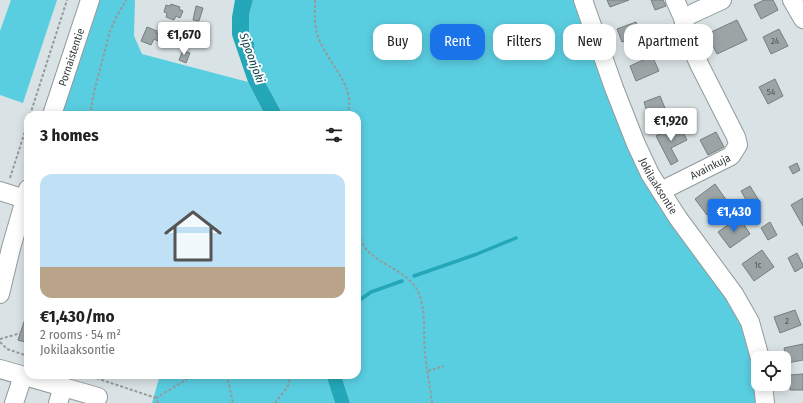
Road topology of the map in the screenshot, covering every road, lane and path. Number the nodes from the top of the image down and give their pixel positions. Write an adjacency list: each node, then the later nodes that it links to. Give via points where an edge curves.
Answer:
1 (67, 0): 11 (path)
2 (90, 0): 12 (street, Pornaistentie)
3 (126, 0): 13 (path, via 110,31)
4 (316, 0): 14 (path, via 317,35 346,85 350,100)
5 (583, 0): 16 (street, Jokilaaksontie, via 636,144)
6 (675, 0): 9 (street, Avainkuja)
7 (722, 0): 9 (street)
8 (792, 0): 10 (street)
9 (682, 18): 16 (street, Avainkuja, via 689,42 738,145 731,156)
10 (803, 19)
11 (31, 111)
12 (53, 111)
13 (91, 111)
14 (349, 111)
15 (24, 133): 17 (path)
16 (661, 191): 26 (street, Jokilaaksontie, via 734,294 750,322)
17 (3, 192): 18 (street)
18 (24, 194)
19 (24, 201): 21 (street)
20 (361, 239): 30 (path, via 364,247 377,260 404,274 416,289 422,304)
21 (11, 248): 22 (street); 23 (street)
22 (0, 273)
23 (0, 294)
24 (20, 334): 25 (path)
25 (0, 340): 27 (path, via 7,349)
26 (758, 351)
27 (24, 355)
28 (444, 366): 30 (path)
29 (0, 369): 36 (street)
30 (428, 371): 43 (path)
31 (99, 379): 39 (path)
32 (188, 379): 39 (path)
33 (228, 379): 41 (path)
34 (289, 379): 42 (path, via 288,386)
35 (763, 391): 44 (street)
36 (20, 393): 37 (street)
37 (60, 396): 38 (street)
38 (98, 397)
39 (156, 398): 40 (path)
40 (158, 403)
41 (233, 403)
42 (275, 403)
43 (432, 403)
44 (764, 403)

